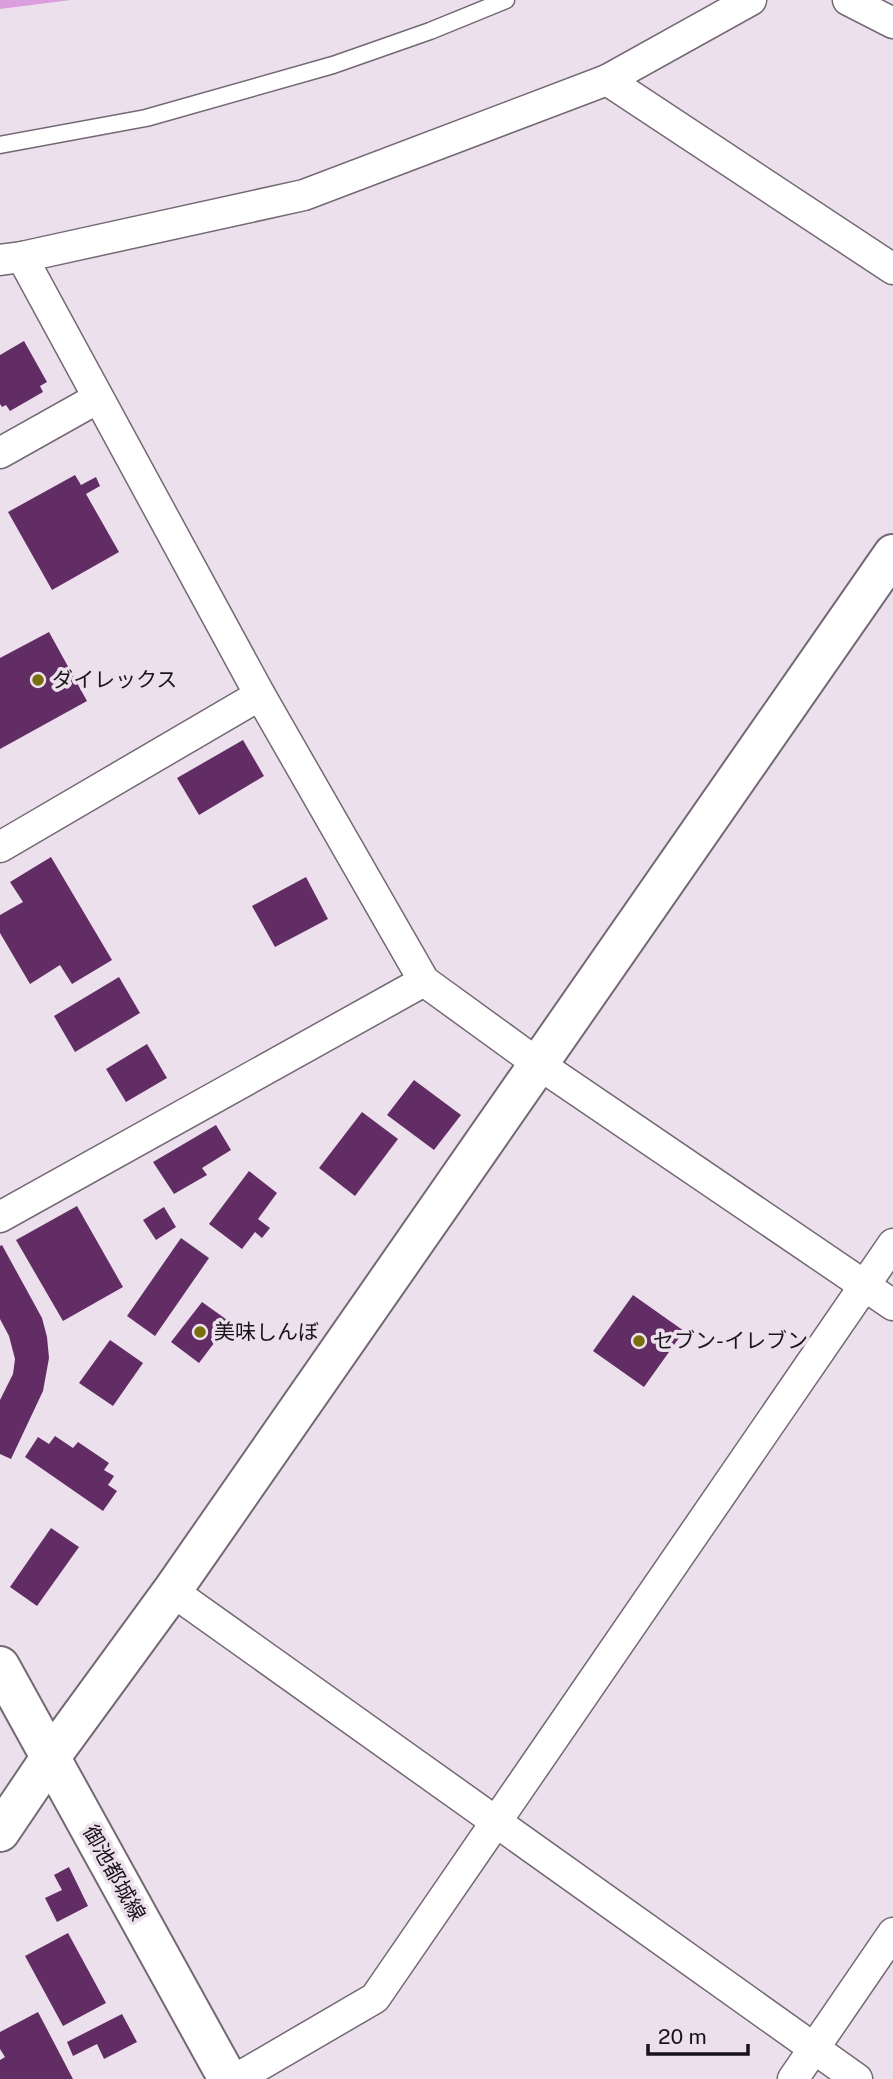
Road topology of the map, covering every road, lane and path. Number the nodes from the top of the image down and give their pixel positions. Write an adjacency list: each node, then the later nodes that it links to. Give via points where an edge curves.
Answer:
1 (506, 0): 6 (lane, via 306,72 146,118)
2 (751, 0): 5 (street)
3 (848, 0): 4 (street)
4 (893, 23)
5 (607, 80): 7 (street, via 303,195); 8 (street)
6 (0, 145)
7 (11, 258): 9 (street)
8 (893, 269)
9 (98, 398): 10 (street); 12 (street)
10 (0, 453)
11 (892, 556): 15 (street)
12 (260, 695): 13 (street); 14 (street)
13 (0, 847)
14 (424, 981): 15 (street); 16 (street)
15 (537, 1063): 18 (street); 20 (street)
16 (0, 1217)
17 (893, 1244): 18 (street)
18 (865, 1285): 19 (street); 23 (street)
19 (893, 1305)
20 (172, 1591): 22 (street); 23 (street)
21 (0, 1666): 22 (street, 御池都城線)
22 (50, 1758): 24 (street); 27 (street, 御池都城線)
23 (495, 1823): 26 (street); 28 (street, via 375,1998)
24 (0, 1832)
25 (890, 1944): 26 (street)
26 (815, 2049): 29 (street); 30 (street)
27 (228, 2079)
28 (236, 2079)
29 (793, 2079)
30 (858, 2079)

